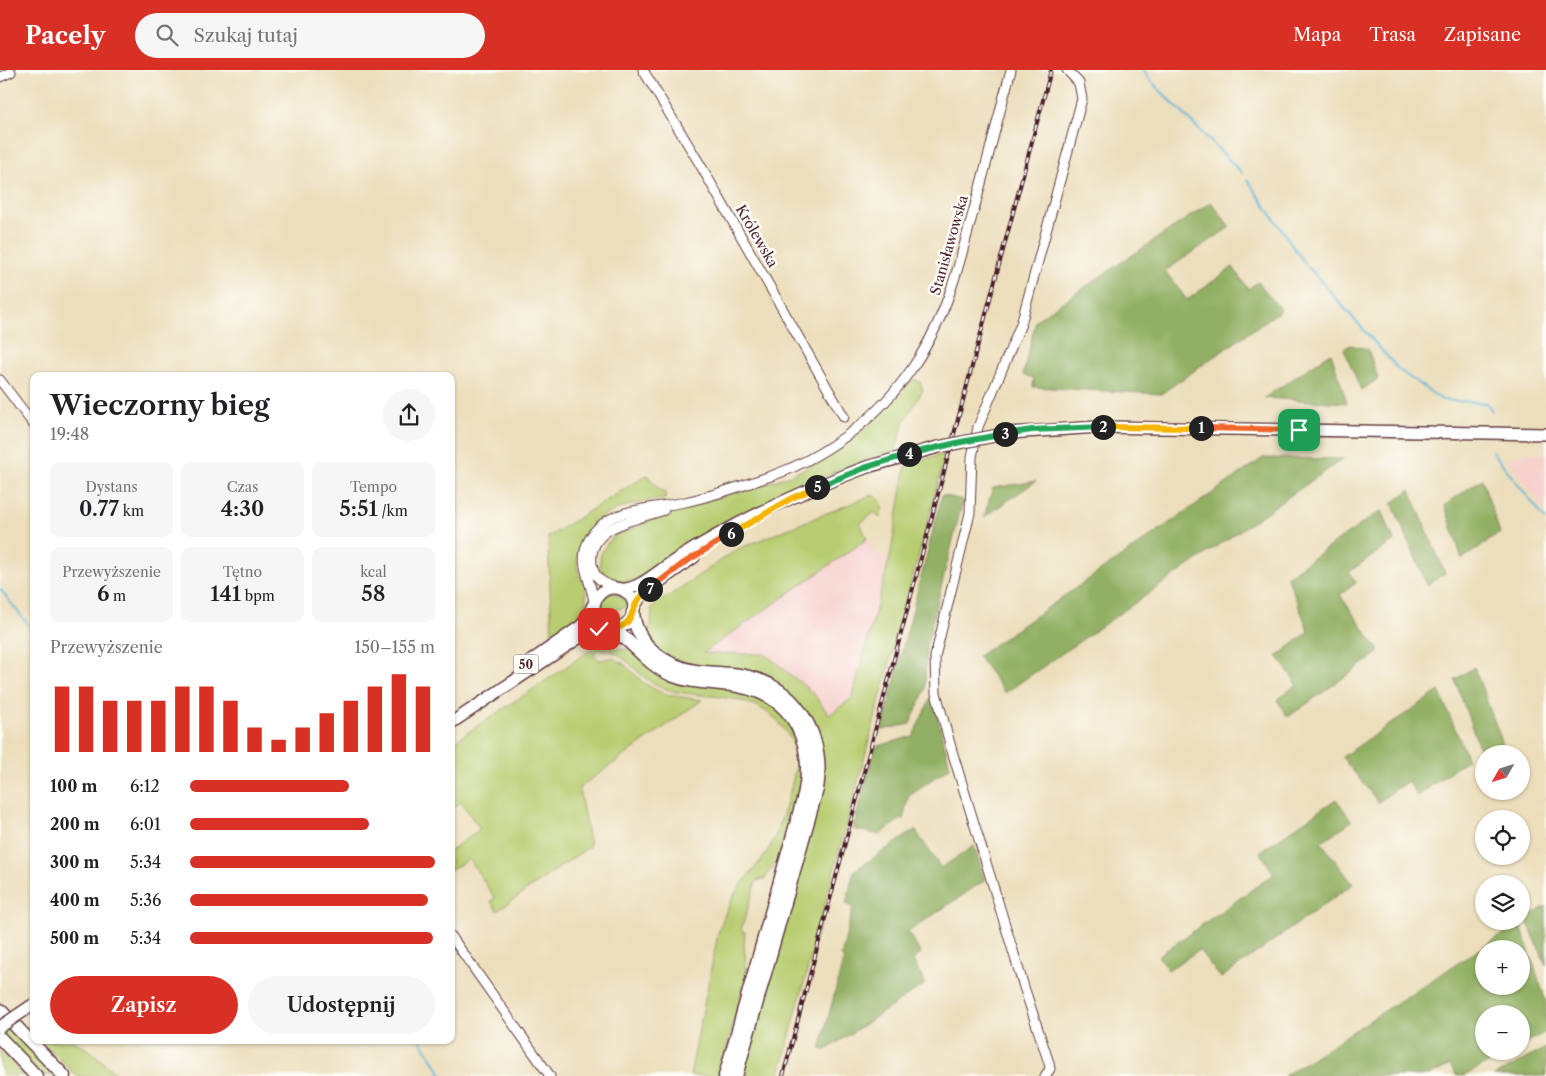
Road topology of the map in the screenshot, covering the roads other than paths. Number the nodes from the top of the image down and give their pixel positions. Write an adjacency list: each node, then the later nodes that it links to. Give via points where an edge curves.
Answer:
1 (643, 70): 7 (street, Królewska)
2 (1011, 70): 11 (street, Stanisławowska, via 954,283 928,343 912,368 876,411 840,441 766,478)
3 (1067, 70): 30 (street, via 1079,83 1082,99 1020,324 978,427 972,458 970,513 935,657 936,693 968,808 1049,1063 1050,1069)
4 (11, 72): 5 (street)
5 (0, 77)
6 (0, 380): 8 (street)
7 (844, 417)
8 (30, 420)
9 (1546, 434): 10 (main road, 50, bridge, via 1098,427 1008,433 938,446 867,467)
10 (792, 498): 12 (main road, 50, via 743,520 644,581 627,589); 14 (main road, 50, via 684,563 646,591)
11 (684, 502): 12 (street, via 617,525 598,541 592,558 593,572 600,581); 13 (street, via 623,514 605,522 595,531 588,540 584,559)
12 (618, 588): 13 (main road, 50, via 600,592); 14 (main road, via 631,598)
13 (594, 604): 15 (main road, via 594,615); 16 (main road, 50, via 580,626)
14 (634, 610): 15 (main road, 50, via 625,624); 29 (highway, via 642,639 654,652 672,663 695,670 748,677 780,692 804,716 817,748 817,789)
15 (610, 628): 17 (main road, 50, via 590,632); 28 (highway, via 623,635 648,661 671,675 696,682 739,686 770,698 793,720 806,748 808,770 804,796)
16 (455, 712)
17 (455, 720)
18 (455, 942): 27 (street)
19 (30, 1007): 21 (main road, bridge)
20 (0, 1010): 23 (highway)
21 (0, 1027)
22 (0, 1038): 25 (highway)
23 (30, 1041)
24 (33, 1044): 26 (highway)
25 (36, 1076)
26 (64, 1076)
27 (550, 1076)
28 (725, 1076)
29 (736, 1076)
30 (1045, 1076)

